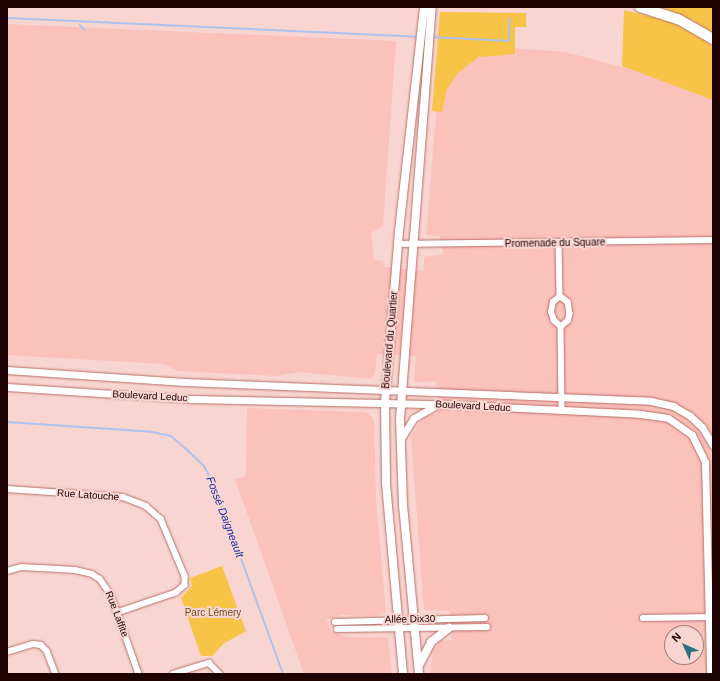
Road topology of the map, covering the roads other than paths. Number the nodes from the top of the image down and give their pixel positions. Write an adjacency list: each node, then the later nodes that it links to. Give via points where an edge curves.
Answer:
1 (424, 7): 5 (main road, Boulevard du Quartier)
2 (432, 7): 5 (main road, Boulevard du Quartier)
3 (640, 7): 4 (highway, via 678,19)
4 (713, 39)
5 (424, 50): 8 (main road, Boulevard du Quartier); 9 (main road, Boulevard du Quartier)
6 (713, 240): 7 (street, Promenade du Square)
7 (559, 243): 9 (street, Promenade du Square); 10 (street)
8 (398, 244): 9 (street, Promenade du Square); 14 (main road, Boulevard du Quartier)
9 (414, 245): 15 (main road, Boulevard du Quartier)
10 (560, 296): 11 (street, via 553,302 551,312 554,321); 11 (street, via 568,302 570,314 568,321)
11 (561, 327): 16 (street)
12 (7, 370): 14 (street, Boulevard Leduc, via 180,382)
13 (7, 387): 17 (street, Boulevard Leduc, via 191,399)
14 (385, 389): 15 (street, Boulevard Leduc); 17 (main road, Boulevard du Quartier)
15 (401, 389): 16 (street, Boulevard Leduc); 18 (main road, Boulevard du Quartier)
16 (562, 397): 20 (street); 22 (street, Boulevard Leduc, via 670,405 694,419)
17 (385, 402): 18 (street, Boulevard Leduc); 27 (main road, Boulevard du Quartier, via 385,470)
18 (401, 402): 19 (street, Boulevard Leduc); 21 (main road, Boulevard du Quartier)
19 (439, 404): 20 (street, Boulevard Leduc); 21 (street, via 414,418)
20 (562, 410): 26 (street, Boulevard Leduc, via 665,417 682,426 695,440 706,467)
21 (400, 440): 30 (main road, Boulevard du Quartier, via 403,505)
22 (713, 445)
23 (7, 489): 25 (street, Rue Latouche, via 123,497 146,506 162,519 185,576 185,585 176,593)
24 (7, 570): 25 (street, Rue Laffite, via 31,567 92,574 106,586)
25 (118, 613): 40 (street, Rue Laffite)
26 (711, 617): 29 (street); 44 (street, Boulevard Leduc)
27 (398, 618): 30 (street, Allée Dix30); 31 (street, Allée Dix30); 36 (main road, Boulevard du Quartier)
28 (484, 618): 30 (street, Allée Dix30)
29 (643, 618)
30 (414, 619): 33 (main road, Boulevard du Quartier)
31 (335, 622)
32 (487, 627): 34 (street, Allée Dix30)
33 (415, 628): 34 (street, Allée Dix30); 36 (street, Allée Dix30); 38 (main road, Boulevard du Quartier)
34 (449, 628): 38 (main road, via 430,642)
35 (337, 629): 36 (street, Allée Dix30)
36 (399, 629): 43 (main road, Boulevard du Quartier)
37 (7, 652): 39 (street, via 33,644 41,645 49,656)
38 (419, 670)
39 (56, 674)
40 (139, 674)
41 (173, 674): 42 (street, via 209,663)
42 (220, 674)
43 (403, 674)
44 (710, 674)

